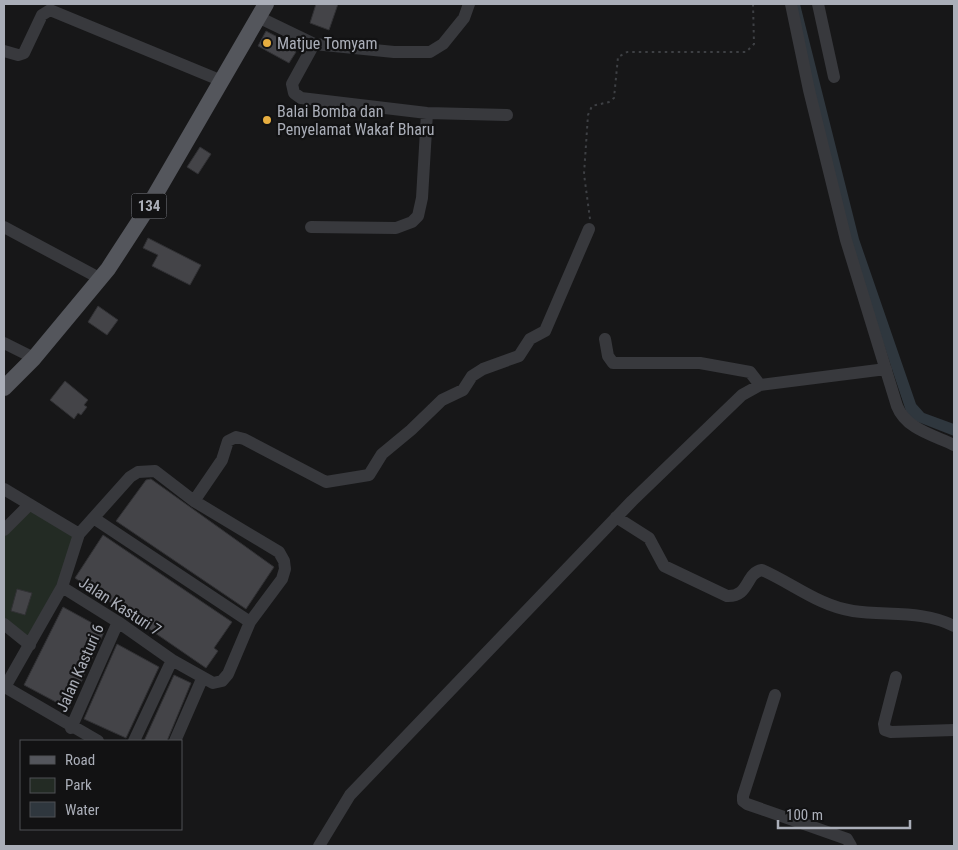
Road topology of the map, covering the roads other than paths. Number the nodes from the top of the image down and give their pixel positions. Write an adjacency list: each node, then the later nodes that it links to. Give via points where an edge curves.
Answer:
1 (469, 4): 5 (street, via 464,18 443,44 430,52)
2 (791, 4): 18 (street, via 846,240)
3 (818, 4): 7 (street)
4 (262, 10): 5 (street); 8 (main road, 134)
5 (314, 44): 9 (street, via 294,80 292,89 297,96)
6 (4, 51): 8 (street, via 18,55 24,53 42,15 50,10)
7 (834, 77)
8 (222, 81): 14 (main road, 134, via 147,209)
9 (427, 113): 10 (street); 11 (street, via 422,198 418,216 412,222 396,228)
10 (507, 115)
11 (311, 226)
12 (4, 227): 14 (street)
13 (589, 229): 23 (street, via 545,331 530,339 519,356 483,368 472,376 463,390 442,400 382,454 369,475 326,482 244,439 234,438 225,445 222,460)
14 (101, 279): 17 (main road, 134)
15 (605, 339): 19 (street, via 608,356 613,363 700,363 750,372)
16 (4, 343): 17 (street)
17 (34, 358): 20 (main road, 134)
18 (886, 369): 19 (street); 21 (street, via 897,406 905,420)
19 (760, 385): 25 (street, via 742,395)
20 (4, 388)
21 (954, 445)
22 (4, 489): 24 (street)
23 (194, 501): 26 (street, via 155,471 146,470 130,477); 31 (street, via 279,552 284,561 286,569 282,579)
24 (29, 505): 27 (street); 28 (street)
25 (616, 517): 33 (street, via 650,538 664,566 727,596 743,592 755,573 762,570 834,606 852,611 924,616); 45 (street, via 350,795)
26 (95, 518): 28 (street); 31 (street)
27 (4, 530)
28 (79, 534): 29 (street)
29 (62, 587): 30 (street, Jalan Kasturi 7); 34 (street, Jalan Kasturi 7)
30 (118, 622): 35 (street, Jalan Kasturi 7); 40 (street, Jalan Kasturi 6)
31 (250, 622): 37 (street, via 228,674 222,681 213,683)
32 (4, 624): 34 (street)
33 (954, 626)
34 (30, 645): 38 (street, Jalan Kasturi 7)
35 (172, 660): 37 (street, Jalan Kasturi 7); 43 (street)
36 (896, 677): 41 (street, via 885,730)
37 (202, 679): 44 (street)
38 (4, 689): 40 (street, Jalan Kasturi 7)
39 (775, 695): 46 (street, via 743,801 847,839)
40 (72, 728): 42 (street, Jalan Kasturi 7)
41 (954, 730)
42 (96, 740)
43 (134, 740)
44 (175, 740)
45 (319, 846)
46 (851, 846)

